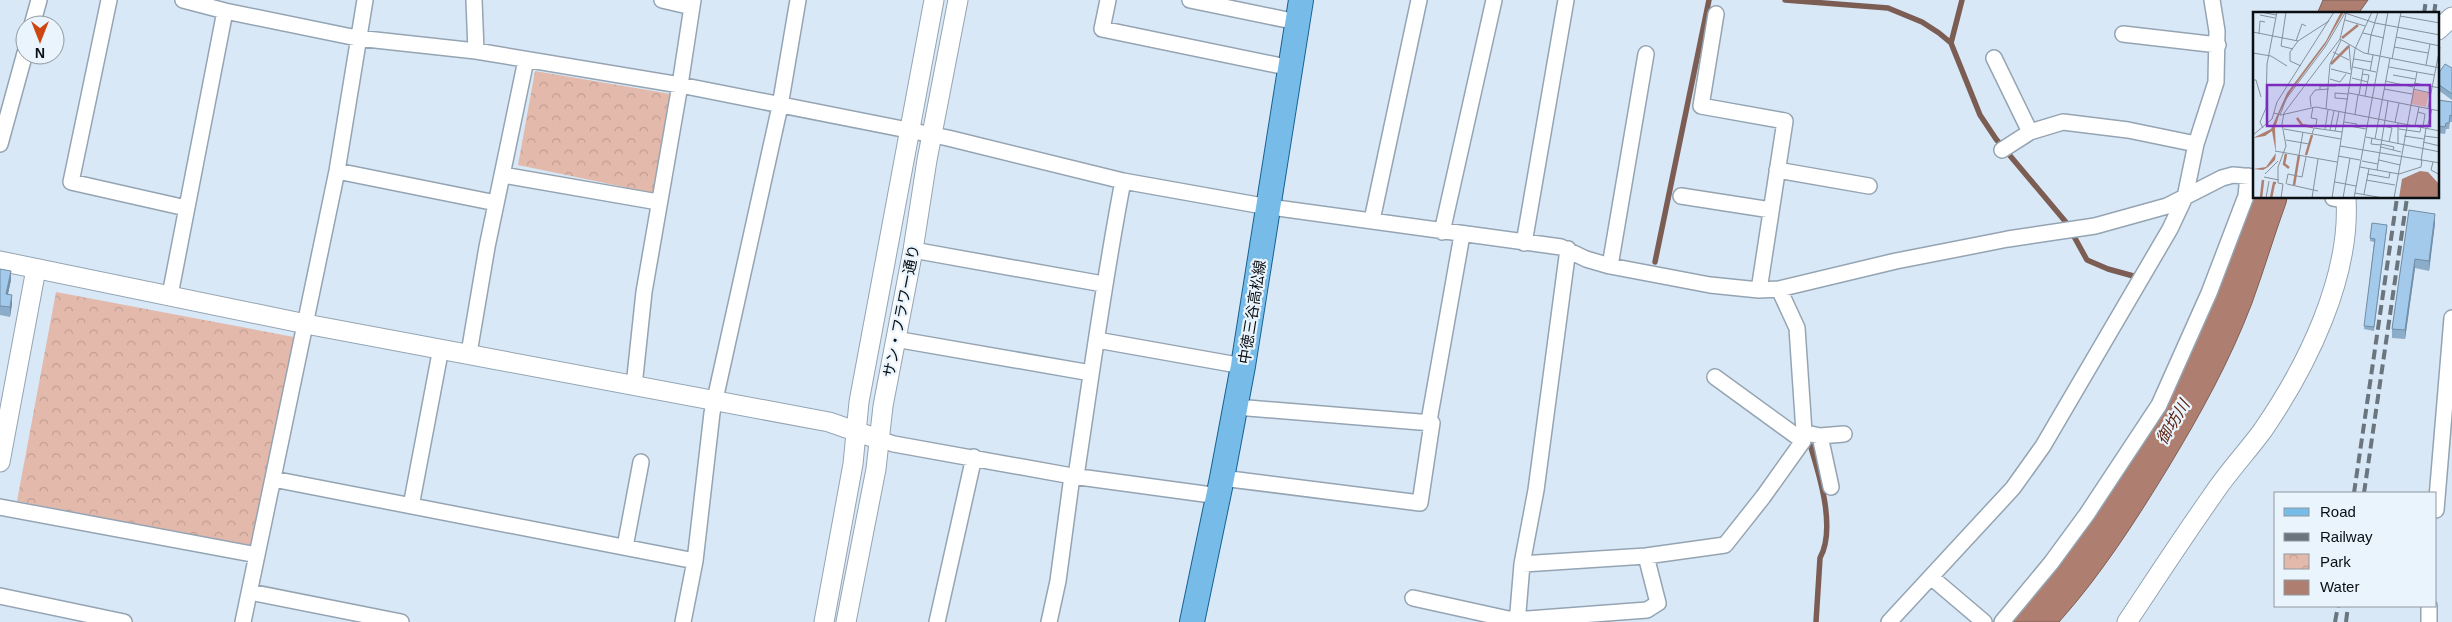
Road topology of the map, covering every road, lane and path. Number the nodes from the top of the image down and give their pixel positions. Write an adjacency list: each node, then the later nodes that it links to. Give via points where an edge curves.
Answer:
1 (39, 0): 20 (street)
2 (109, 0): 52 (street, via 71,182)
3 (183, 0): 17 (street)
4 (365, 0): 24 (street)
5 (474, 0): 26 (street)
6 (662, 0): 16 (street)
7 (798, 0): 33 (street)
8 (934, 0): 34 (street, サン・フラワー通り)
9 (958, 0): 36 (street, サン・フラワー通り)
10 (1108, 0): 31 (street, via 1102,29)
11 (1190, 0): 18 (street)
12 (1419, 0): 54 (street)
13 (1494, 0): 55 (street)
14 (1566, 0): 57 (street)
15 (2212, 0): 25 (street)
16 (692, 3): 32 (street)
17 (225, 11): 24 (street); 52 (street)
18 (1299, 11): 31 (main road, 中徳三谷高松線)
19 (1716, 14): 40 (street, via 1701,106 1785,121)
20 (35, 15)
21 (2452, 17): 22 (street)
22 (2440, 28)
23 (2124, 34): 25 (street)
24 (357, 38): 26 (street); 41 (street)
25 (2218, 45): 38 (street, via 2216,82)
26 (476, 50): 29 (street)
27 (1646, 54): 61 (street)
28 (1994, 58): 35 (street)
29 (526, 60): 32 (street); 42 (street)
30 (22, 65): 37 (street)
31 (1291, 68): 51 (main road, 中徳三谷高松線)
32 (680, 85): 33 (street); 49 (street)
33 (780, 106): 34 (street); 77 (street)
34 (911, 131): 36 (street); 81 (street, サン・フラワー通り)
35 (2030, 132): 38 (street, via 2063,122 2128,130); 39 (street)
36 (932, 136): 44 (street); 59 (street, サン・フラワー通り)
37 (0, 144)
38 (2196, 144): 47 (street)
39 (2002, 150)
40 (1777, 170): 45 (street); 53 (street)
41 (337, 171): 50 (street); 68 (street)
42 (503, 175): 49 (street); 50 (street)
43 (2251, 177): 47 (street, via 2233,175 2222,178); 118 (street, via 2209,293 2159,405 2087,514)
44 (1123, 181): 51 (street); 63 (street)
45 (1869, 186)
46 (1681, 196): 53 (street)
47 (2185, 197): 64 (street, via 2146,213 2096,226 1896,261); 101 (street, via 2141,281 2043,446 2013,488)
48 (2342, 199): 119 (street, via 2343,252 2320,322 2300,369 2262,430 2212,494)
49 (658, 202): 76 (street)
50 (496, 203): 72 (street)
51 (1269, 207): 54 (street); 73 (main road, 中徳三谷高松線)
52 (186, 208): 66 (street)
53 (1771, 210): 65 (street)
54 (1372, 220): 55 (street)
55 (1442, 232): 56 (street)
56 (1462, 235): 57 (street); 79 (street)
57 (1524, 243): 58 (street)
58 (1568, 249): 61 (street, via 1586,259); 100 (street, via 1536,490)
59 (913, 250): 63 (street); 69 (street, サン・フラワー通り)
60 (0, 261): 62 (street)
61 (1610, 266): 65 (street, via 1710,285)
62 (36, 269): 66 (street); 80 (street)
63 (1103, 284): 70 (street)
64 (1780, 289): 65 (street); 84 (street, via 1797,328)
65 (1760, 290)
66 (170, 295): 68 (street)
67 (2452, 318): 93 (street)
68 (306, 324): 71 (street); 90 (street)
69 (895, 339): 74 (street); 85 (street, サン・フラワー通り)
70 (1097, 340): 73 (street); 74 (street)
71 (441, 348): 72 (street); 94 (street)
72 (469, 354): 76 (street)
73 (1243, 366): 78 (main road, 中徳三谷高松線)
74 (1091, 373): 89 (street)
75 (1715, 377): 84 (street)
76 (634, 386): 77 (street)
77 (714, 400): 81 (street, via 829,422); 99 (street)
78 (1236, 407): 79 (street); 91 (main road, 中徳三谷高松線)
79 (1429, 421): 91 (street, via 1432,423 1420,503)
80 (3, 429): 87 (street)
81 (856, 431): 85 (street); 111 (street, サン・フラワー通り)
82 (1844, 434): 83 (street)
83 (1820, 436): 84 (street); 92 (street)
84 (1804, 437): 98 (street, via 1763,497 1724,545)
85 (878, 438): 86 (street, via 894,444); 112 (street, サン・フラワー通り, via 876,468)
86 (974, 457): 89 (street); 113 (street)
87 (0, 462)
88 (641, 462): 96 (street)
89 (1074, 476): 91 (street); 114 (street)
90 (273, 479): 94 (street); 97 (street)
91 (1220, 487): 115 (main road, 中徳三谷高松線)
92 (1831, 487)
93 (2437, 498)
94 (412, 506): 96 (street)
95 (0, 507): 97 (street)
96 (624, 547): 99 (street)
97 (258, 555): 102 (street)
98 (1646, 556): 100 (street); 106 (street, via 1658,604 1647,610)
99 (695, 561): 110 (street)
100 (1522, 564): 106 (street, via 1518,612)
101 (1931, 577): 116 (street); 117 (street)
102 (250, 592): 108 (street); 109 (street)
103 (0, 596): 107 (street)
104 (1413, 598): 106 (street)
105 (2429, 607): 120 (street)
106 (1513, 621)
107 (124, 622)
108 (243, 622)
109 (401, 622)
110 (684, 622)
111 (824, 622)
112 (846, 622)
113 (937, 622)
114 (1050, 622)
115 (1192, 622)
116 (1890, 622)
117 (1984, 622)
118 (2002, 622)
119 (2127, 622)
120 (2429, 622)

